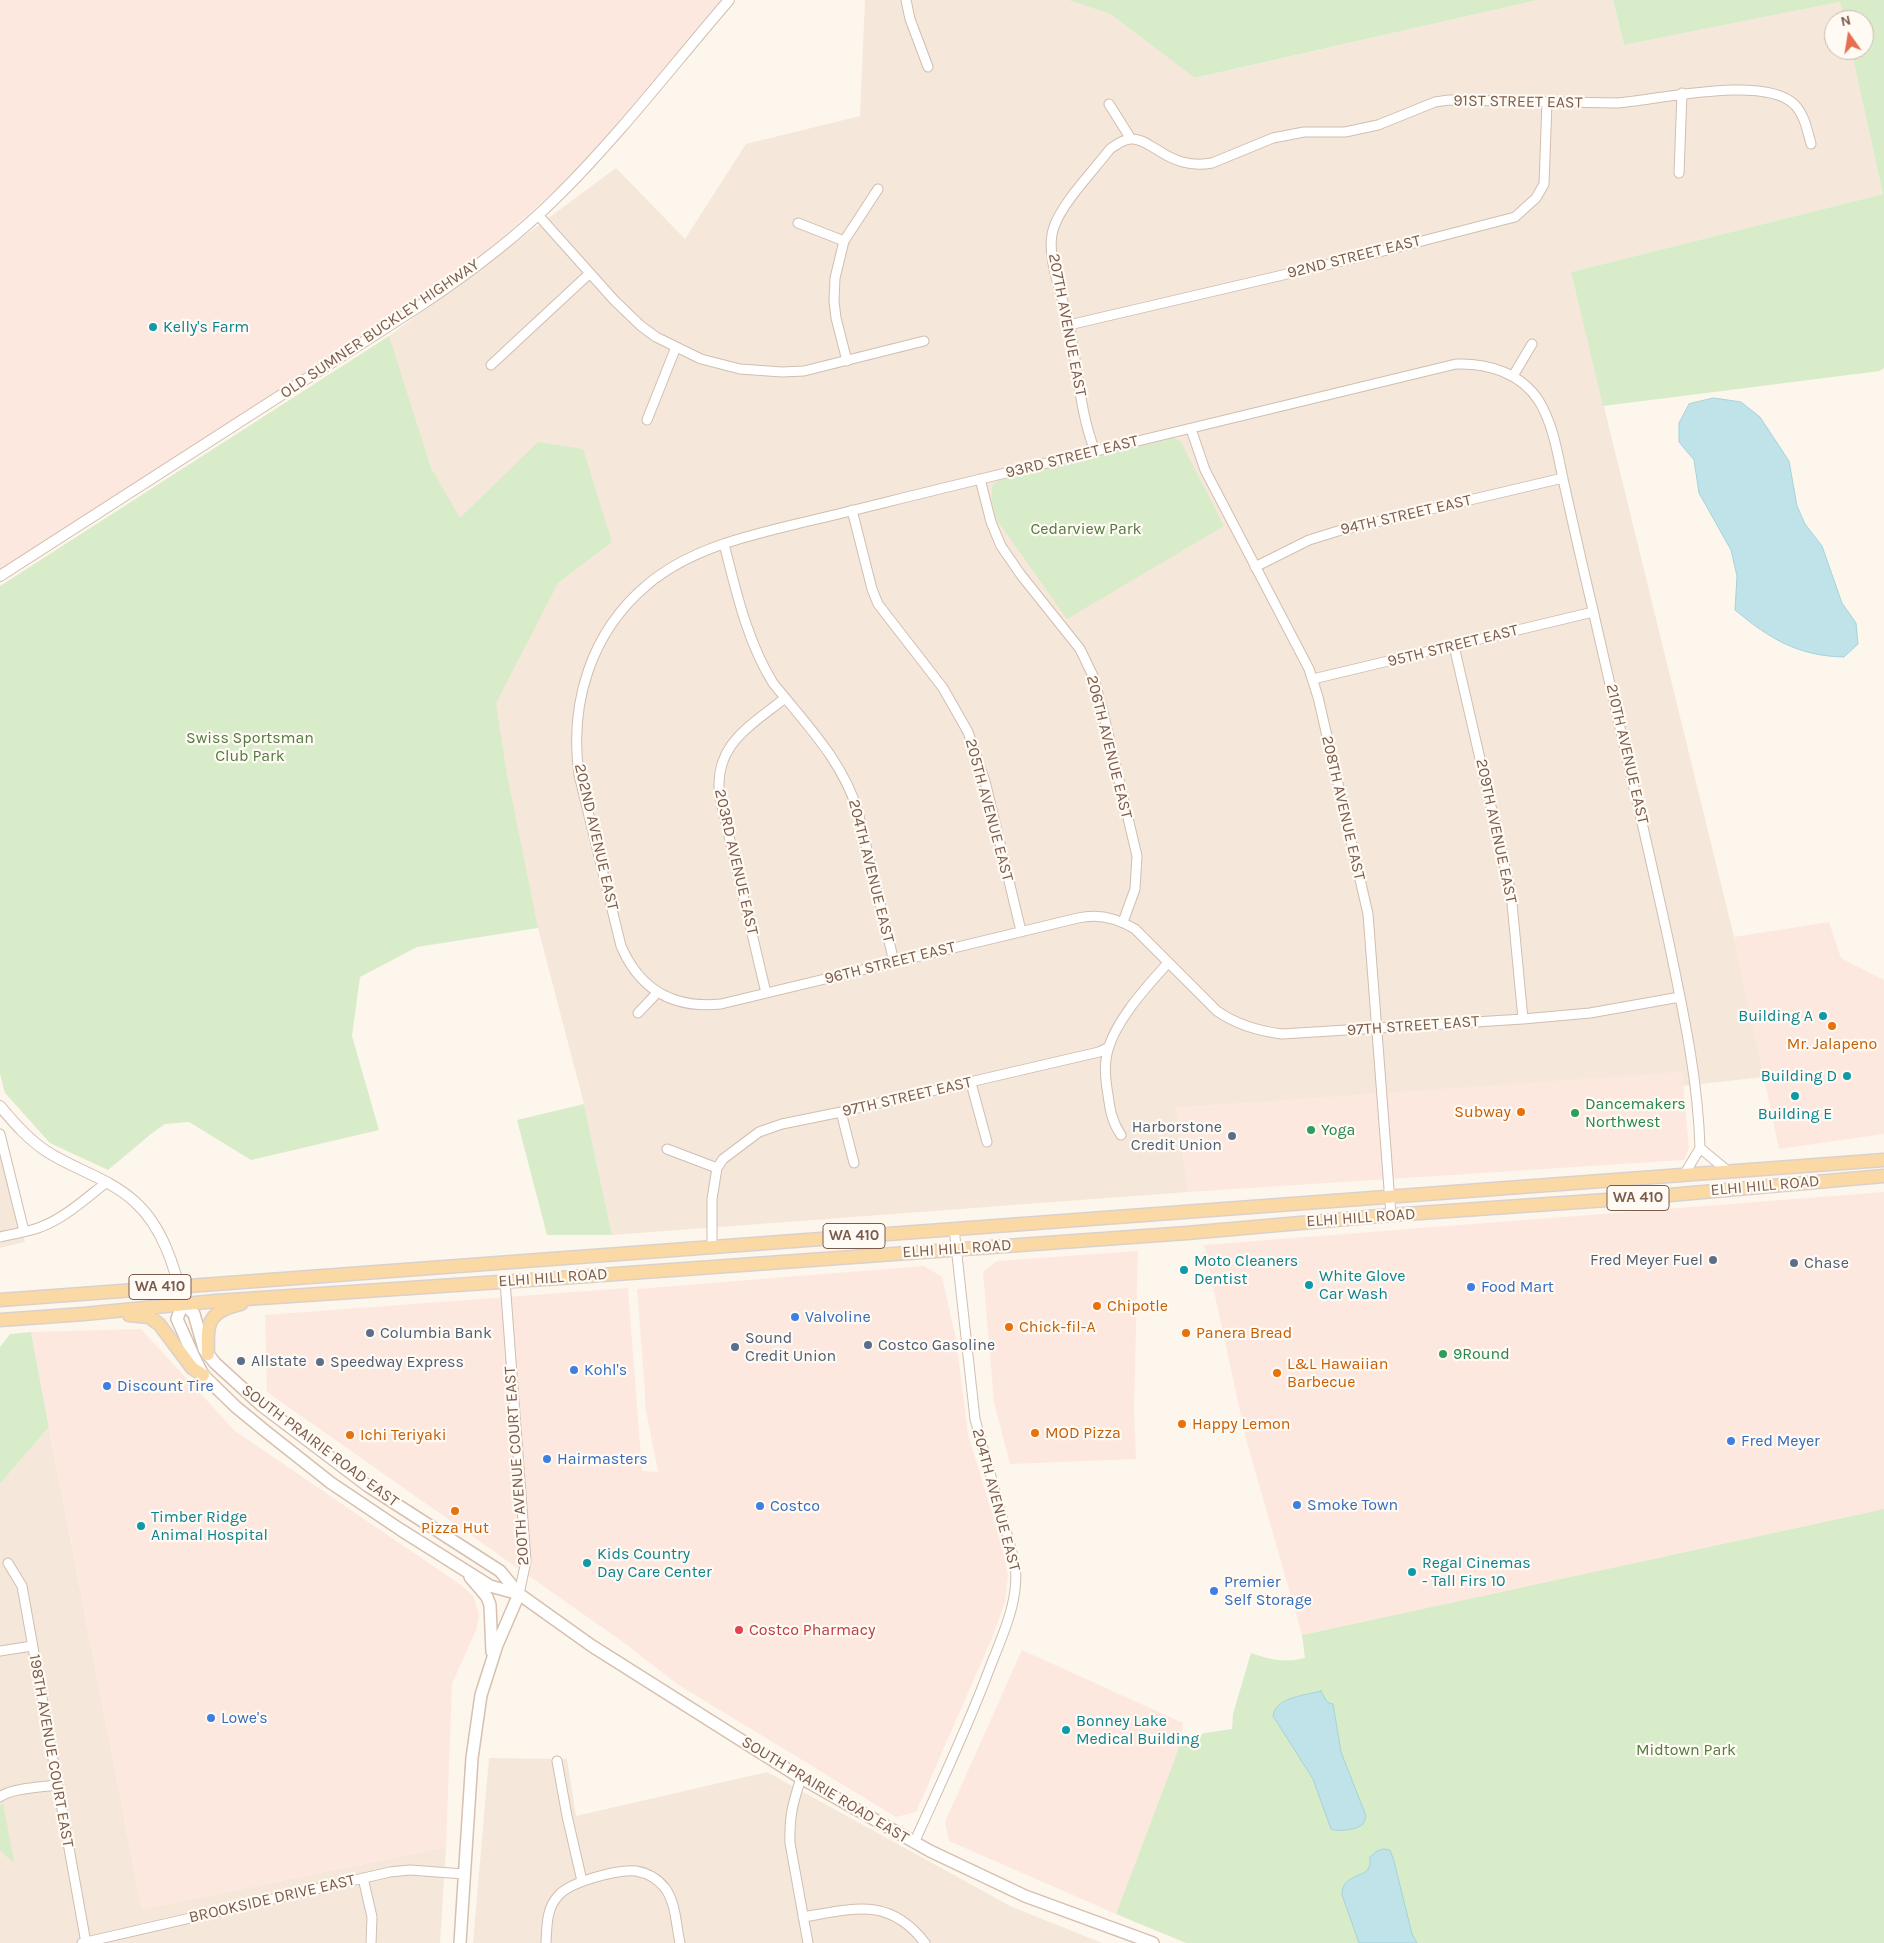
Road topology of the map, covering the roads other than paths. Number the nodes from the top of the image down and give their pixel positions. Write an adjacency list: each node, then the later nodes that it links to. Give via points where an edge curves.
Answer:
1 (729, 0): 11 (street, OLD SUMNER BUCKLEY HIGHWAY, via 618,133)
2 (906, 0): 3 (street)
3 (928, 67)
4 (1682, 93): 5 (street, 91ST STREET EAST, via 1617,104); 8 (street, 91ST STREET EAST, via 1753,91 1786,98 1801,113); 9 (street)
5 (1547, 102): 7 (street, 91ST STREET EAST, via 1435,102 1378,125 1345,132 1304,132 1273,138 1201,165 1178,162); 15 (street, 92ND STREET EAST, via 1544,184 1536,198 1515,217)
6 (1109, 104): 7 (street)
7 (1131, 138): 15 (street, 207TH AVENUE EAST, via 1110,149 1067,204 1054,227 1051,239 1053,258)
8 (1811, 144)
9 (1679, 174)
10 (878, 189): 13 (street)
11 (538, 215): 14 (street); 30 (street, OLD SUMNER BUCKLEY HIGHWAY, via 474,269 418,307)
12 (798, 223): 13 (street)
13 (844, 241): 19 (street, via 835,278 834,301)
14 (590, 273): 18 (street, via 641,326); 20 (street)
15 (1069, 325): 24 (street, 207TH AVENUE EAST)
16 (924, 340): 19 (street)
17 (1532, 344): 21 (street)
18 (676, 347): 19 (street, via 701,359 758,371 804,371); 22 (street)
19 (847, 361)
20 (491, 365)
21 (1513, 376): 23 (street, 93RD STREET EAST, via 1500,370 1456,364); 25 (street, 210TH AVENUE EAST, via 1532,392 1550,422)
22 (646, 420)
23 (1191, 429): 24 (street, 93RD STREET EAST); 29 (street, 208TH AVENUE EAST, via 1205,470)
24 (1095, 451): 26 (street, 93RD STREET EAST)
25 (1563, 478): 29 (street, 94TH STREET EAST, via 1338,531 1309,540); 31 (street, 210TH AVENUE EAST)
26 (980, 480): 27 (street, 93RD STREET EAST); 36 (street, 206TH AVENUE EAST, via 1001,546 1080,649 1093,676 1137,856 1135,889)
27 (852, 510): 28 (street, 93RD STREET EAST); 37 (street, 205TH AVENUE EAST, via 878,604 943,688 975,748)
28 (724, 544): 32 (street, 93RD STREET EAST, via 665,571 632,598); 35 (street, 204TH AVENUE EAST, via 752,638 765,670)
29 (1255, 567): 34 (street, 208TH AVENUE EAST)
30 (0, 576)
31 (1593, 612): 33 (street, 95TH STREET EAST); 42 (street, 210TH AVENUE EAST, via 1645,828)
32 (617, 616): 40 (street, 202ND AVENUE EAST, via 596,651 584,680 577,719 577,759 621,946 636,972)
33 (1454, 646): 34 (street, 95TH STREET EAST); 44 (street, 209TH AVENUE EAST, via 1511,893)
34 (1314, 679): 45 (street, 208TH AVENUE EAST, via 1368,914)
35 (785, 698): 38 (street, 204TH AVENUE EAST, via 830,754 850,787); 41 (street, 203RD AVENUE EAST, via 730,745 719,776 720,798)
36 (1123, 922): 37 (street, 96TH STREET EAST, via 1099,916 1083,917); 39 (street, via 1139,933)
37 (1022, 931): 38 (street, 96TH STREET EAST)
38 (894, 962): 41 (street, 96TH STREET EAST)
39 (1168, 963): 45 (street, 97TH STREET EAST, via 1217,1011 1248,1027 1282,1034); 46 (street, via 1132,1004)
40 (658, 992): 41 (street, 96TH STREET EAST, via 678,1002 706,1005); 43 (street)
41 (766, 993)
42 (1680, 998): 44 (street, 97TH STREET EAST, via 1590,1013); 53 (street, 210TH AVENUE EAST, via 1695,1078)
43 (638, 1013)
44 (1523, 1019): 45 (street, 97TH STREET EAST)
45 (1376, 1028): 62 (street, 208TH AVENUE EAST)
46 (1109, 1047): 47 (street, 97TH STREET EAST); 51 (street, via 1106,1074 1110,1108)
47 (971, 1083): 49 (street, 97TH STREET EAST); 52 (street)
48 (0, 1106): 61 (street, via 24,1134 47,1152)
49 (841, 1112): 56 (street); 57 (street, 97TH STREET EAST, via 759,1132 723,1159)
50 (0, 1134): 65 (street)
51 (1120, 1135)
52 (987, 1142)
53 (1700, 1148): 58 (street); 59 (street)
54 (667, 1149): 57 (street)
55 (1884, 1160): 58 (main road, ELHI HILL ROAD / WA 410)
56 (854, 1163)
57 (717, 1168): 67 (street, via 712,1199)
58 (1729, 1172): 59 (main road, ELHI HILL ROAD / WA 410)
59 (1684, 1175): 62 (main road, ELHI HILL ROAD / WA 410)
60 (1884, 1176): 63 (main road, ELHI HILL ROAD / WA 410)
61 (107, 1182): 65 (street, via 59,1218); 70 (street, via 136,1202 151,1221 165,1246)
62 (1390, 1196): 63 (street, 208TH AVENUE EAST); 64 (main road, ELHI HILL ROAD / WA 410)
63 (1391, 1215): 68 (main road, ELHI HILL ROAD / WA 410, via 1187,1233)
64 (954, 1228): 67 (main road, ELHI HILL ROAD / WA 410); 68 (street, 204TH AVENUE EAST)
65 (24, 1231): 66 (street)
66 (0, 1237)
67 (712, 1247): 70 (main road, ELHI HILL ROAD / WA 410)
68 (956, 1248): 69 (main road, ELHI HILL ROAD / WA 410); 88 (street, 204TH AVENUE EAST, via 975,1419 1016,1563 1016,1593 972,1715)
69 (505, 1281): 71 (main road, ELHI HILL ROAD / WA 410); 80 (street, 200TH AVENUE COURT EAST, via 526,1561)
70 (179, 1286): 72 (main road, ELHI HILL ROAD / WA 410); 73 (street)
71 (290, 1296): 73 (main road, ELHI HILL ROAD / WA 410); 76 (main road, via 239,1304 223,1310 210,1321)
72 (0, 1300)
73 (183, 1304): 74 (main road, ELHI HILL ROAD / WA 410); 76 (main road, SOUTH PRAIRIE ROAD EAST, via 194,1314 198,1334); 77 (main road, SOUTH PRAIRIE ROAD EAST, via 177,1319)
74 (84, 1314): 75 (main road, ELHI HILL ROAD / WA 410); 77 (main road, via 149,1317 159,1324 192,1368)
75 (0, 1320)
76 (208, 1354): 80 (main road, SOUTH PRAIRIE ROAD EAST, via 261,1406 368,1486 500,1571)
77 (204, 1374): 79 (main road, SOUTH PRAIRIE ROAD EAST, via 236,1406 331,1484)
78 (8, 1563): 81 (street, 198TH AVENUE COURT EAST, via 22,1586)
79 (464, 1570): 80 (main road, SOUTH PRAIRIE ROAD EAST, via 490,1586); 83 (main road, via 490,1605)
80 (519, 1594): 83 (main road, 200TH AVENUE COURT EAST); 85 (main road, SOUTH PRAIRIE ROAD EAST, via 592,1646)
81 (32, 1646): 82 (street); 86 (street, 198TH AVENUE COURT EAST)
82 (0, 1651)
83 (492, 1660): 89 (main road, 200TH AVENUE COURT EAST, via 476,1724)
84 (557, 1761): 91 (street)
85 (802, 1778): 88 (main road, SOUTH PRAIRIE ROAD EAST); 92 (street, via 789,1827)
86 (57, 1785): 87 (street, via 14,1791); 93 (street, 198TH AVENUE COURT EAST)
87 (0, 1797)
88 (914, 1842): 100 (main road, SOUTH PRAIRIE ROAD EAST, via 1025,1896)
89 (464, 1874): 90 (street, BROOKSIDE DRIVE EAST, via 410,1870); 95 (main road, 200TH AVENUE COURT EAST)
90 (364, 1878): 93 (street, BROOKSIDE DRIVE EAST); 94 (street, via 372,1916)
91 (582, 1881): 96 (street, via 562,1891 553,1902); 97 (street, via 626,1871 654,1878 670,1896)
92 (803, 1917): 98 (street); 99 (street, via 860,1908 876,1910 902,1920)
93 (85, 1943)
94 (371, 1943)
95 (460, 1943)
96 (546, 1943)
97 (680, 1943)
98 (808, 1943)
99 (925, 1943)
100 (1153, 1943)

